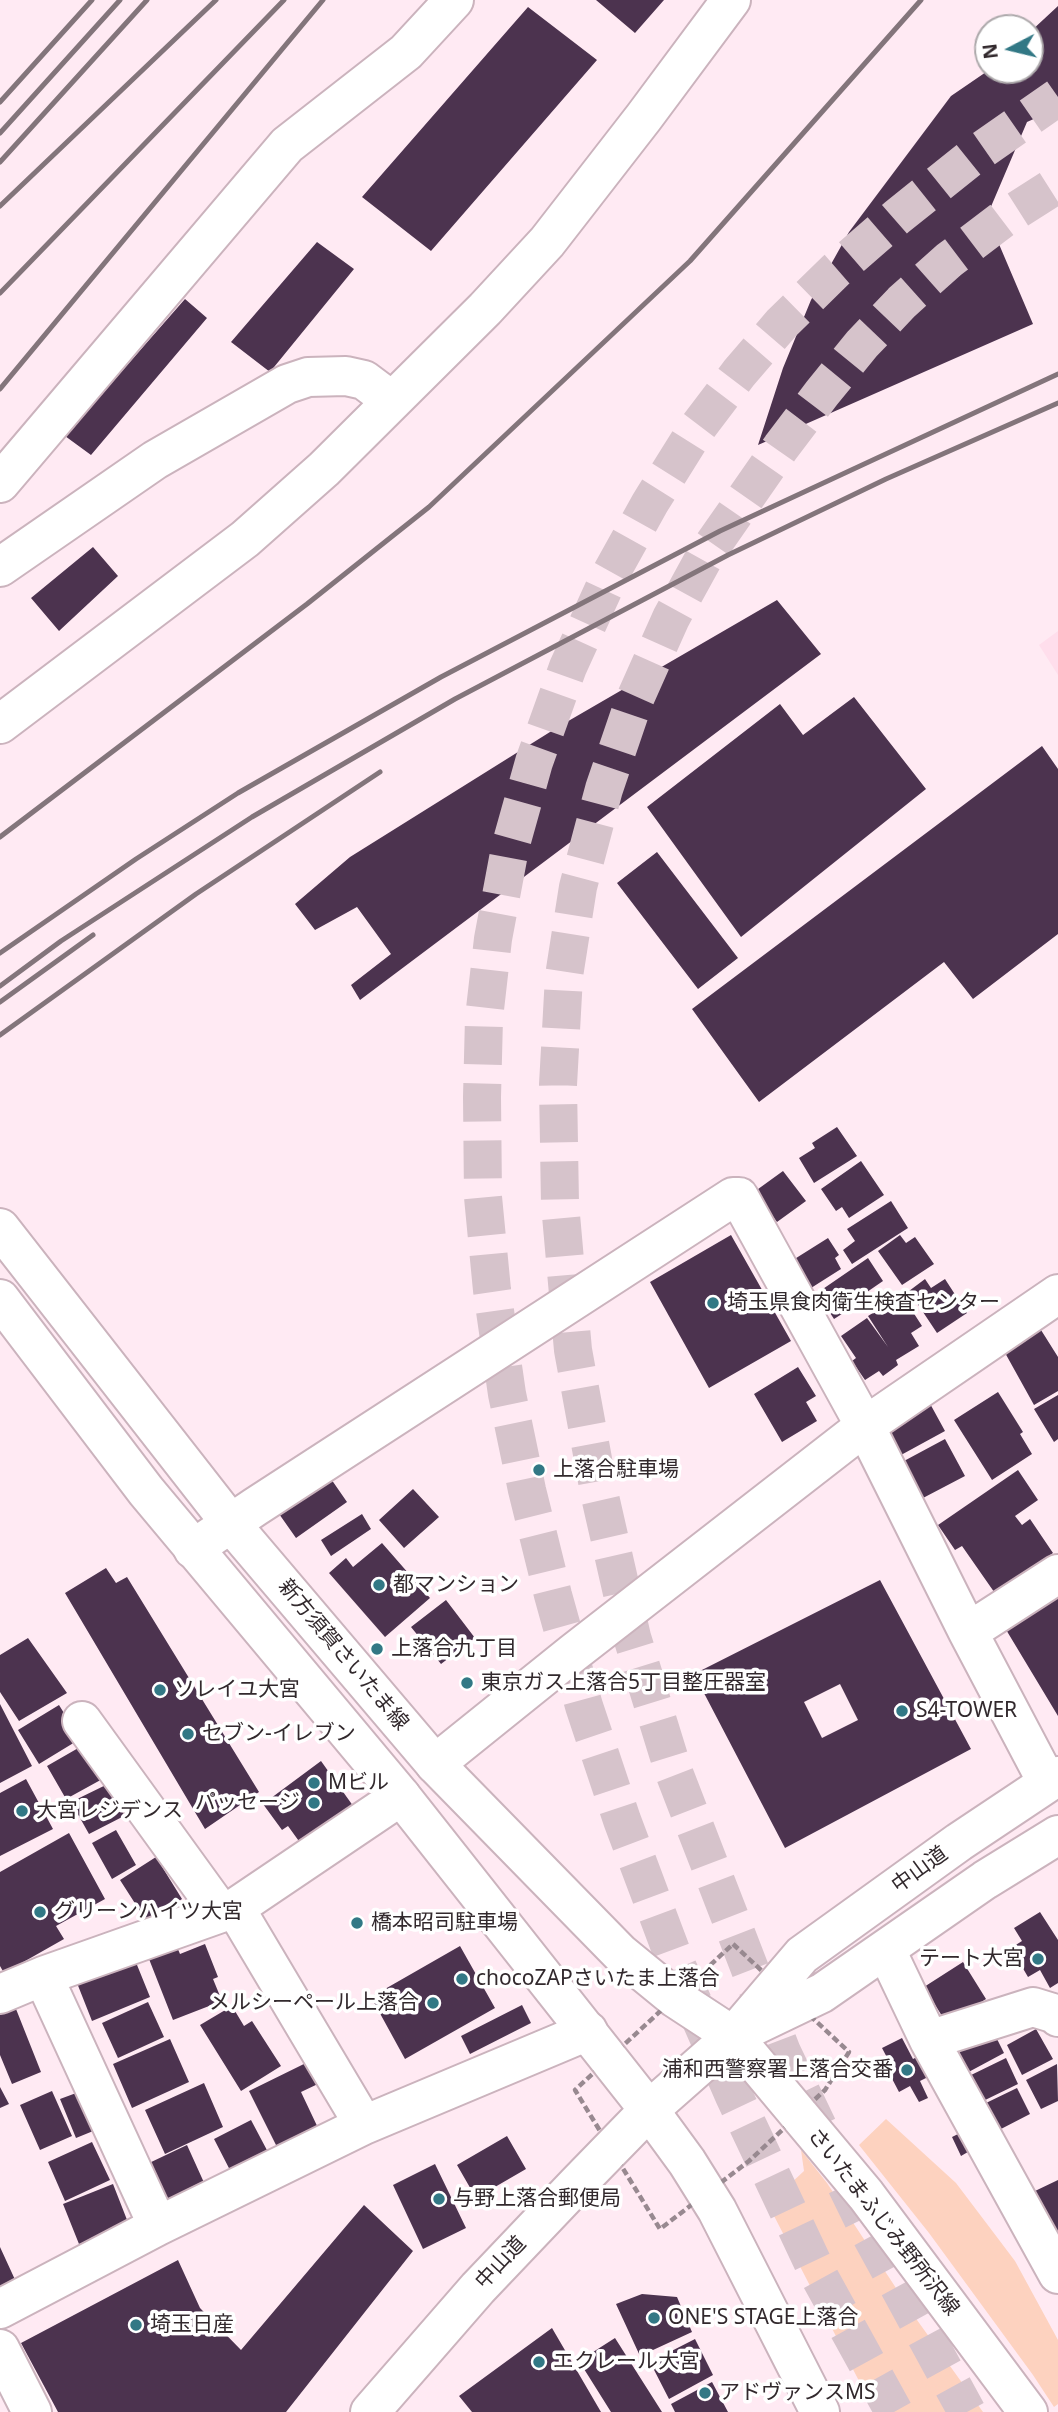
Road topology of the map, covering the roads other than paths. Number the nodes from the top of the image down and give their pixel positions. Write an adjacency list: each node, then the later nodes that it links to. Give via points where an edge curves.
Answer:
1 (454, 0): 4 (main road, via 405,52 287,145)
2 (731, 0): 3 (main road, via 547,242)
3 (392, 401): 5 (main road, via 364,380 346,376 317,376 287,384 155,460); 6 (main road, via 245,539)
4 (0, 483)
5 (0, 567)
6 (0, 724)
7 (0, 1228): 11 (main road, 新方須賀さいたま線)
8 (1058, 1294): 10 (main road)
9 (0, 1299): 12 (main road)
10 (865, 1426): 11 (main road, via 738,1197 733,1197); 14 (main road); 16 (main road)
11 (232, 1525): 12 (main road); 16 (main road, 新方須賀さいたま線)
12 (193, 1549): 18 (main road)
13 (1058, 1574): 14 (main road)
14 (968, 1632): 17 (main road)
15 (82, 1721): 20 (main road)
16 (435, 1764): 26 (main road, 新方須賀さいたま線, via 620,1953 675,1998)
17 (1052, 1779): 26 (main road, 中山道, via 802,1955)
18 (401, 1796): 20 (main road); 25 (main road)
19 (1058, 1835): 21 (main road, 中山道, via 985,1880)
20 (228, 1911): 22 (main road); 29 (main road)
21 (886, 1951): 26 (main road, 中山道, via 822,1993); 27 (main road)
22 (43, 1976): 23 (main road); 30 (main road)
23 (0, 1994)
24 (1058, 2017): 27 (main road, via 1033,2007)
25 (588, 2031): 28 (main road); 29 (main road)
26 (733, 2036): 28 (main road, 中山道); 37 (main road, さいたまふじみ野所沢線, via 866,2196)
27 (929, 2040): 31 (main road)
28 (649, 2110): 35 (main road, 中山道, via 487,2278); 36 (main road, via 717,2210)
29 (364, 2125): 30 (main road)
30 (158, 2226): 32 (main road)
31 (1058, 2274)
32 (0, 2309)
33 (0, 2349): 34 (main road)
34 (32, 2412)
35 (370, 2412)
36 (820, 2412)
37 (1028, 2412)

